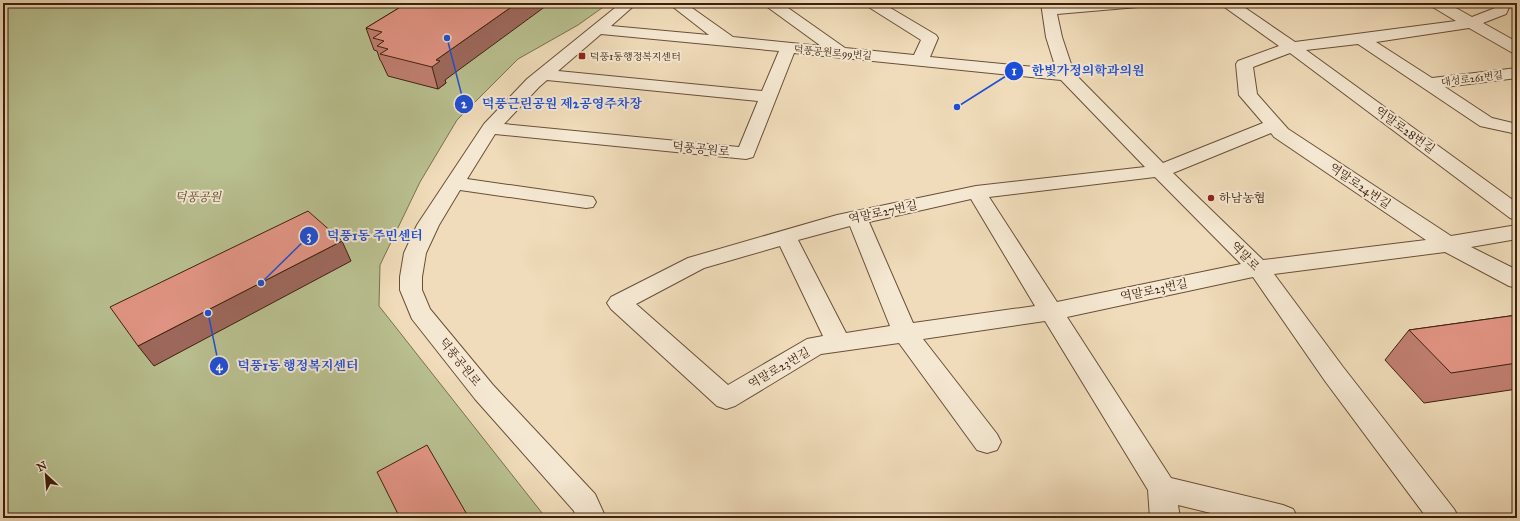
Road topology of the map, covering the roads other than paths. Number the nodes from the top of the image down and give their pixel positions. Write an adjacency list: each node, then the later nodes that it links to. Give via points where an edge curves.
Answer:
1 (630, 3): 11 (street, 덕풍공원로)
2 (675, 3): 13 (street)
3 (771, 3): 17 (street)
4 (872, 3): 18 (street, via 930,38)
5 (1138, 3): 9 (street)
6 (1228, 3): 14 (street, 역말로28번길)
7 (1436, 3): 10 (street)
8 (1504, 3): 10 (street, via 1501,11)
9 (1049, 6): 21 (street, 역말로, via 1054,38)
10 (1471, 23): 12 (street); 16 (street)
11 (599, 29): 13 (street, 덕풍공원로99번길); 20 (street, 덕풍공원로)
12 (1361, 39): 14 (street); 22 (street)
13 (729, 42): 15 (street, 덕풍공원로99번길)
14 (1292, 47): 24 (street, via 1244,64 1248,95); 31 (street, 역말로28번길)
15 (788, 48): 17 (street, 덕풍공원로99번길); 23 (street)
16 (1517, 49)
17 (840, 53): 18 (street, 덕풍공원로99번길)
18 (920, 60): 21 (street, 덕풍공원로99번길)
19 (1517, 72): 22 (street, 대성로261번길)
20 (544, 75): 23 (street); 25 (street, 덕풍공원로)
21 (1066, 75): 27 (street, 역말로)
22 (1427, 84): 26 (street, via 1486,122)
23 (768, 97): 25 (street, 덕풍공원로, via 746,153)
24 (1274, 125): 27 (street); 35 (street, 역말로24번길, via 1281,133)
25 (490, 128): 28 (street, 덕풍공원로)
26 (1517, 129)
27 (1160, 171): 29 (street, 역말로27번길); 36 (street, 역말로)
28 (454, 183): 30 (street); 44 (street, 덕풍공원로, via 428,225 415,253 411,290 420,313 484,392 585,503)
29 (976, 192): 32 (street, 역말로27번길); 38 (street)
30 (586, 202)
31 (1517, 213)
32 (857, 218): 34 (street, 역말로27번길); 39 (street)
33 (1517, 232): 35 (street)
34 (786, 237): 40 (street); 41 (street, 역말로27번길, via 696,263 619,303)
35 (1448, 244): 36 (street); 37 (street, 역말로24번길)
36 (1258, 268): 38 (street, 역말로23번길); 47 (street, 역말로, via 1334,374)
37 (1517, 280)
38 (1051, 312): 39 (street, 역말로23번길); 43 (street)
39 (905, 333): 40 (street, 역말로23번길); 42 (street)
40 (838, 343): 41 (street, 역말로23번길, via 816,346)
41 (726, 399)
42 (987, 442)
43 (1162, 488): 45 (street); 46 (street)
44 (591, 518)
45 (1165, 518)
46 (1283, 518)
47 (1444, 518)

